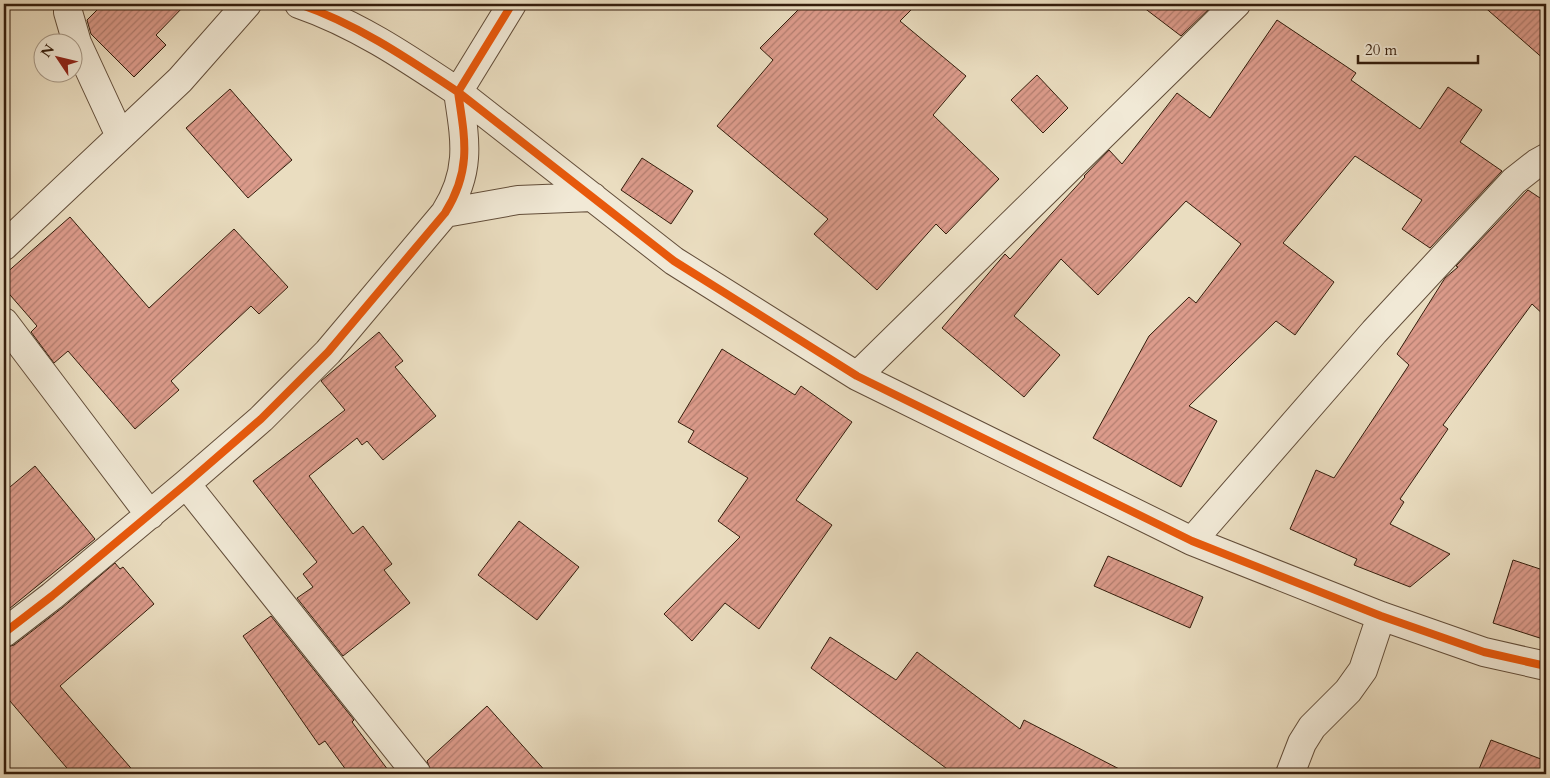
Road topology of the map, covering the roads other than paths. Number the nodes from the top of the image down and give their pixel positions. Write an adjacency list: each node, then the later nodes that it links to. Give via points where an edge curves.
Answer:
1 (68, 4): 7 (street, via 77,43)
2 (247, 4): 7 (street, via 180,80)
3 (299, 4): 6 (street, via 328,14 394,49)
4 (512, 4): 6 (street)
5 (1236, 4): 13 (street)
6 (458, 92): 9 (street); 10 (street, via 465,138 464,162 456,195)
7 (120, 136): 11 (street)
8 (1546, 158): 16 (street, via 1514,181 1374,332)
9 (593, 196): 10 (street, via 518,200); 13 (street, via 674,261)
10 (445, 213): 14 (street, via 328,352 261,419)
11 (4, 246)
12 (4, 322): 15 (street)
13 (857, 376): 16 (street)
14 (186, 484): 15 (street); 20 (street)
15 (150, 514): 18 (street)
16 (1192, 541): 17 (street)
17 (1381, 616): 19 (street, via 1484,652); 21 (street, via 1363,670 1348,691 1312,727)
18 (4, 633)
19 (1546, 666)
20 (417, 774)
21 (1290, 774)

